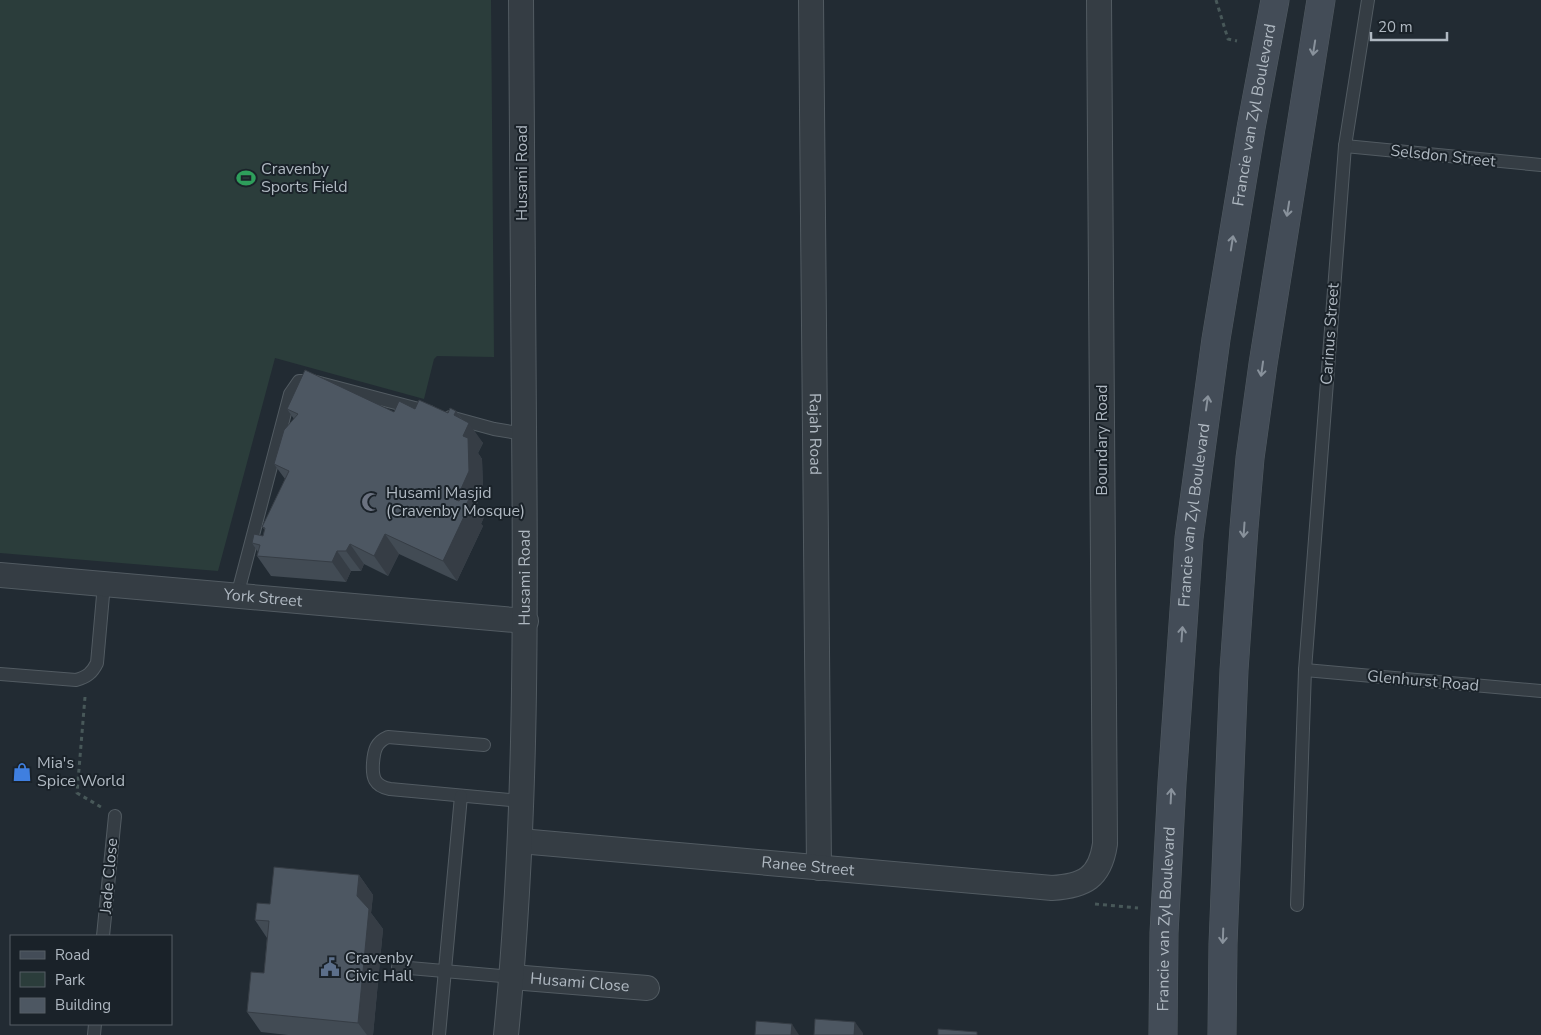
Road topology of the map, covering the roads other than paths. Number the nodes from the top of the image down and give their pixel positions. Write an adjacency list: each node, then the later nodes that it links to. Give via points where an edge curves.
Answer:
1 (521, 0): 9 (street, Husami Road)
2 (811, 0): 22 (street, Rajah Road)
3 (1099, 0): 23 (street, Boundary Road, via 1105,844 1100,864)
4 (1275, 0): 32 (main road, Francie van Zyl Boulevard, one-way to 4, via 1172,783 1189,538 1216,339)
5 (1321, 0): 33 (main road, one-way to 33, via 1249,467 1234,680)
6 (1368, 0): 7 (lane, Carinus Street)
7 (1345, 146): 8 (lane, Selsdon Street); 14 (lane, Carinus Street)
8 (1541, 165)
9 (524, 434): 12 (lane, via 312,381 299,382 290,394); 13 (street, Husami Road)
10 (0, 575): 11 (street, York Street)
11 (104, 584): 12 (street, York Street); 15 (lane, via 97,663 92,673 76,680)
12 (237, 596): 13 (street, York Street)
13 (526, 621): 19 (street, Husami Road)
14 (1305, 670): 16 (lane, Glenhurst Road); 24 (lane, Carinus Street)
15 (0, 674)
16 (1541, 691)
17 (484, 745): 18 (lane, via 388,737 377,745 372,773 379,786 390,790)
18 (461, 796): 19 (lane); 27 (lane)
19 (522, 801): 21 (street, Husami Road)
20 (115, 816): 25 (lane, Jade Close)
21 (520, 842): 22 (street, Ranee Street); 28 (street, Husami Road)
22 (819, 868): 23 (street, Ranee Street, via 1052,888 1077,885)
23 (1092, 876)
24 (1297, 905)
25 (104, 935)
26 (398, 967): 27 (lane)
27 (445, 971): 28 (lane); 30 (lane)
28 (512, 977): 29 (street, Husami Close); 31 (street, Husami Road)
29 (647, 988)
30 (439, 1035)
31 (506, 1035)
32 (1163, 1035)
33 (1222, 1035)

